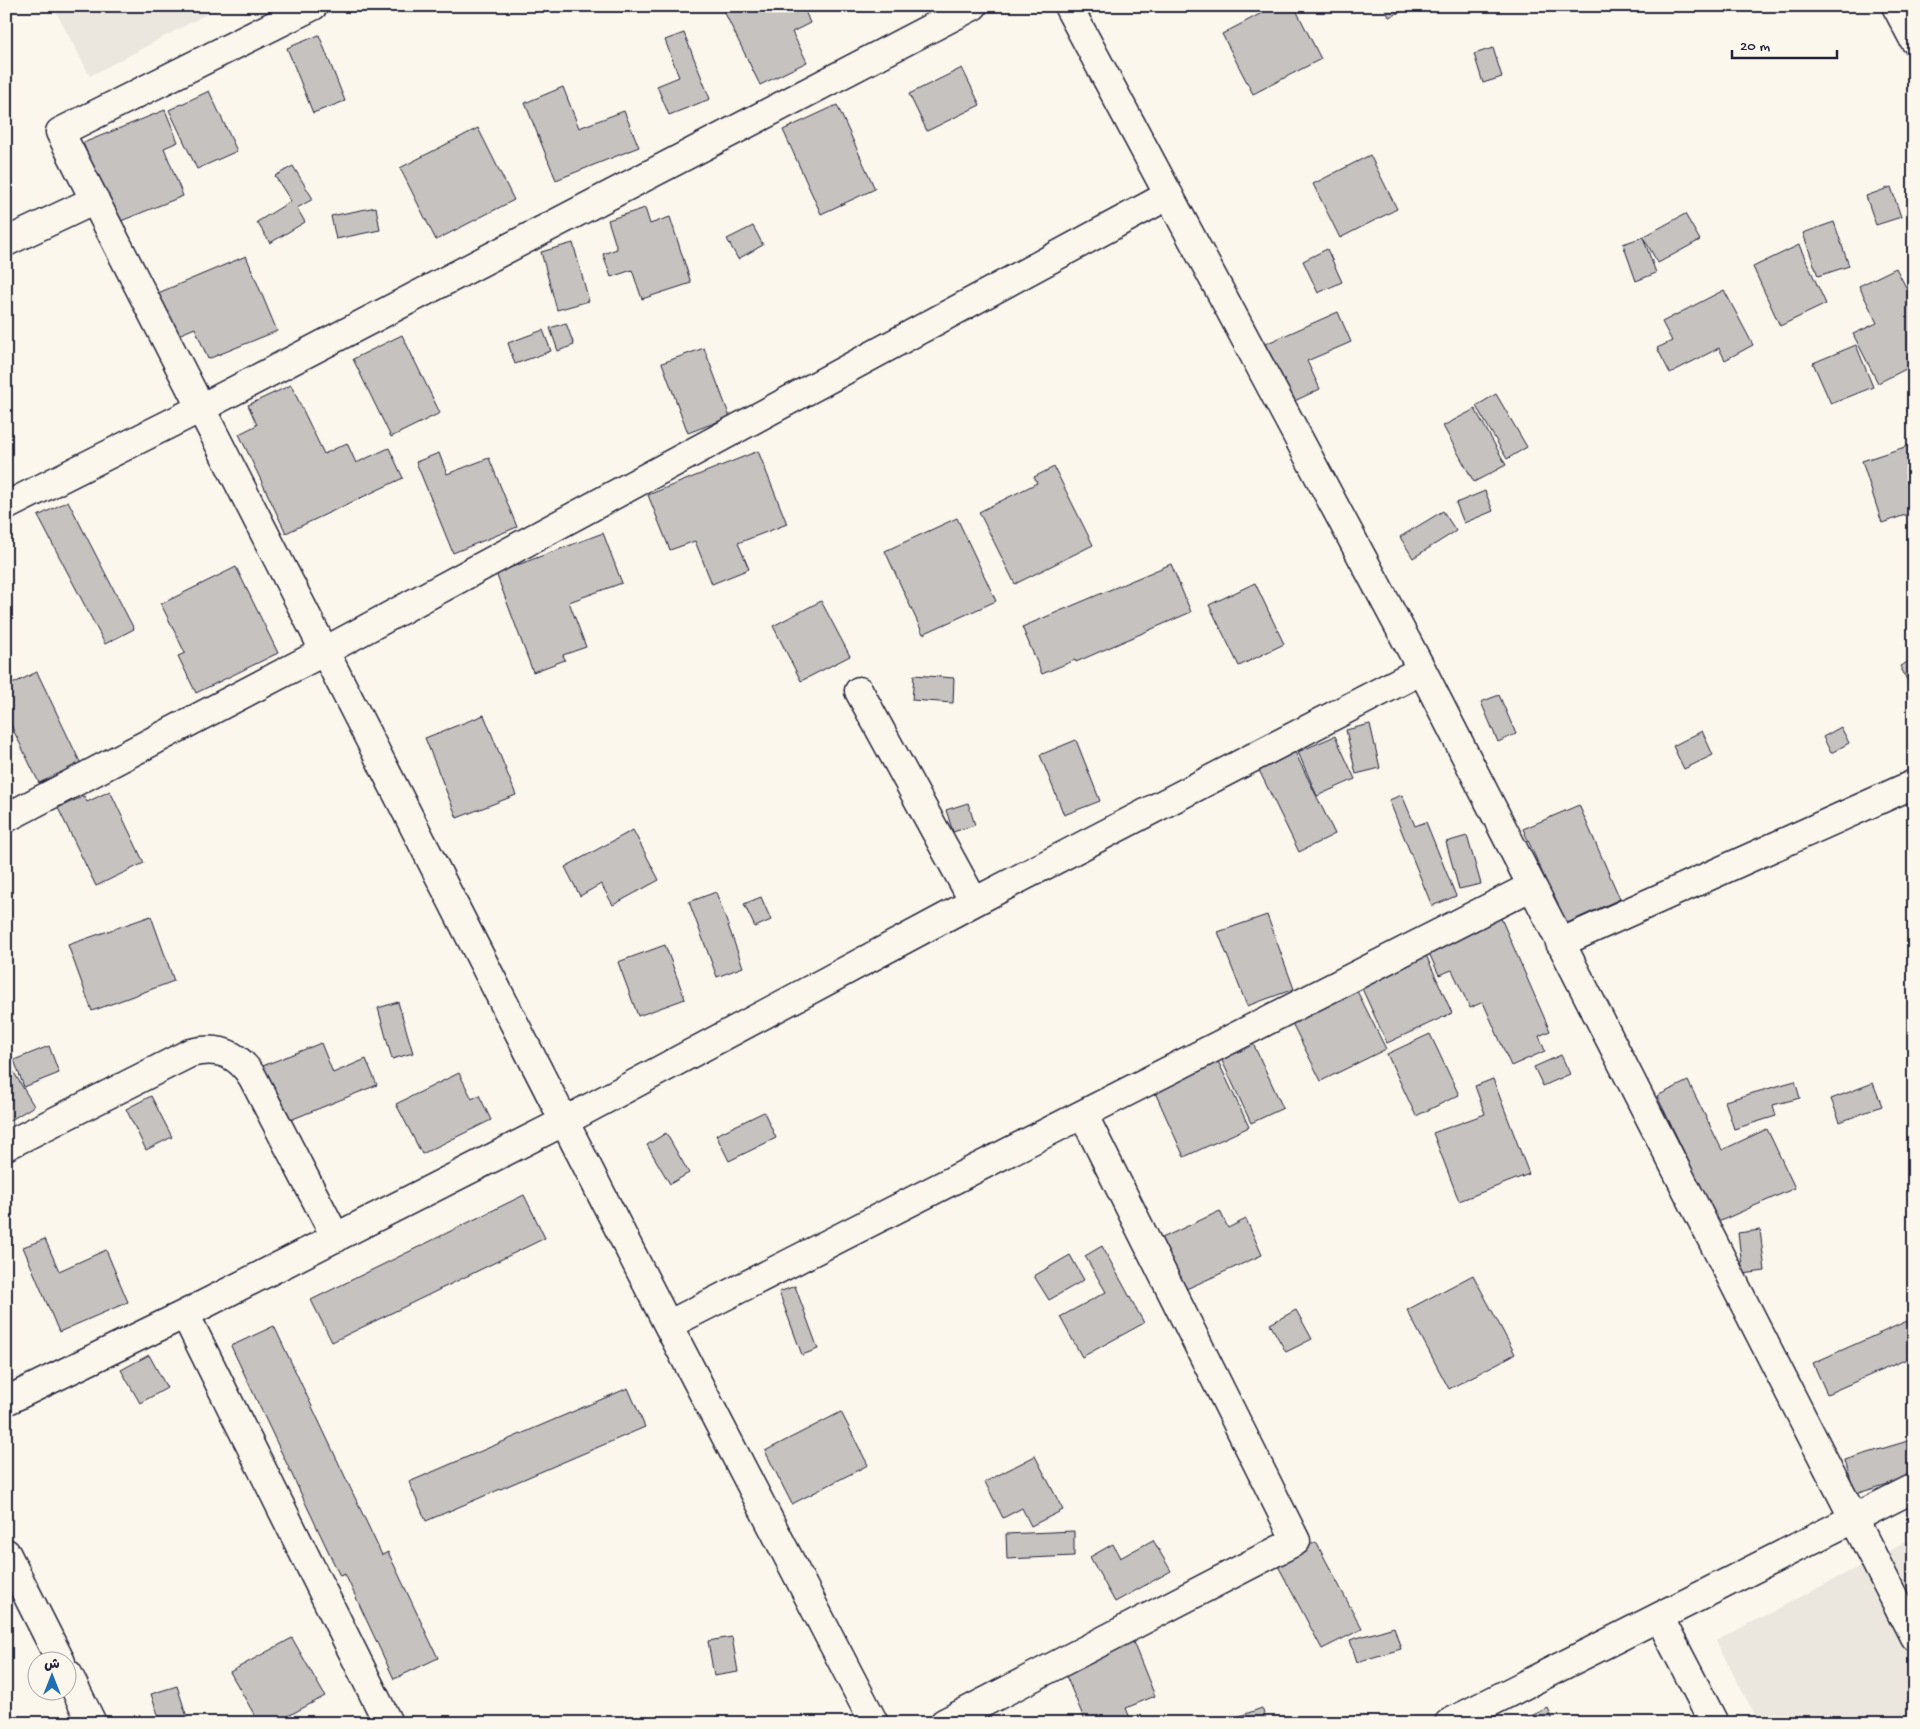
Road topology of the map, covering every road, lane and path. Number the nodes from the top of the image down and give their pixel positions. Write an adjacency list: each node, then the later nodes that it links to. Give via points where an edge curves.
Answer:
1 (313, 6): 7 (street, via 60,132)
2 (973, 6): 9 (street)
3 (1068, 6): 6 (street)
4 (1896, 6): 5 (street)
5 (1914, 40)
6 (1169, 195): 11 (street); 12 (street)
7 (95, 200): 8 (street); 9 (street)
8 (6, 242)
9 (201, 408): 10 (street); 11 (street)
10 (6, 506)
11 (325, 651): 15 (street); 20 (street)
12 (1422, 670): 16 (street); 17 (street)
13 (859, 691): 17 (street)
14 (1912, 787): 18 (street)
15 (6, 818)
16 (1532, 886): 18 (street); 19 (street)
17 (974, 902): 20 (street)
18 (1560, 943): 27 (street)
19 (1083, 1114): 24 (street); 36 (street, via 1296,1541)
20 (565, 1121): 22 (street); 24 (street)
21 (6, 1146): 22 (street, via 190,1053 202,1050 227,1053 253,1078)
22 (336, 1238): 23 (street)
23 (185, 1314): 25 (street); 34 (street)
24 (668, 1325): 35 (street)
25 (6, 1401)
26 (1914, 1488): 27 (street)
27 (1854, 1518): 29 (street); 30 (street)
28 (6, 1553): 31 (street)
29 (1659, 1617): 37 (street); 38 (street)
30 (1914, 1637)
31 (56, 1652)
32 (78, 1694): 33 (street)
33 (92, 1723)
34 (388, 1723)
35 (874, 1723)
36 (944, 1723)
37 (1449, 1723)
38 (1714, 1723)

